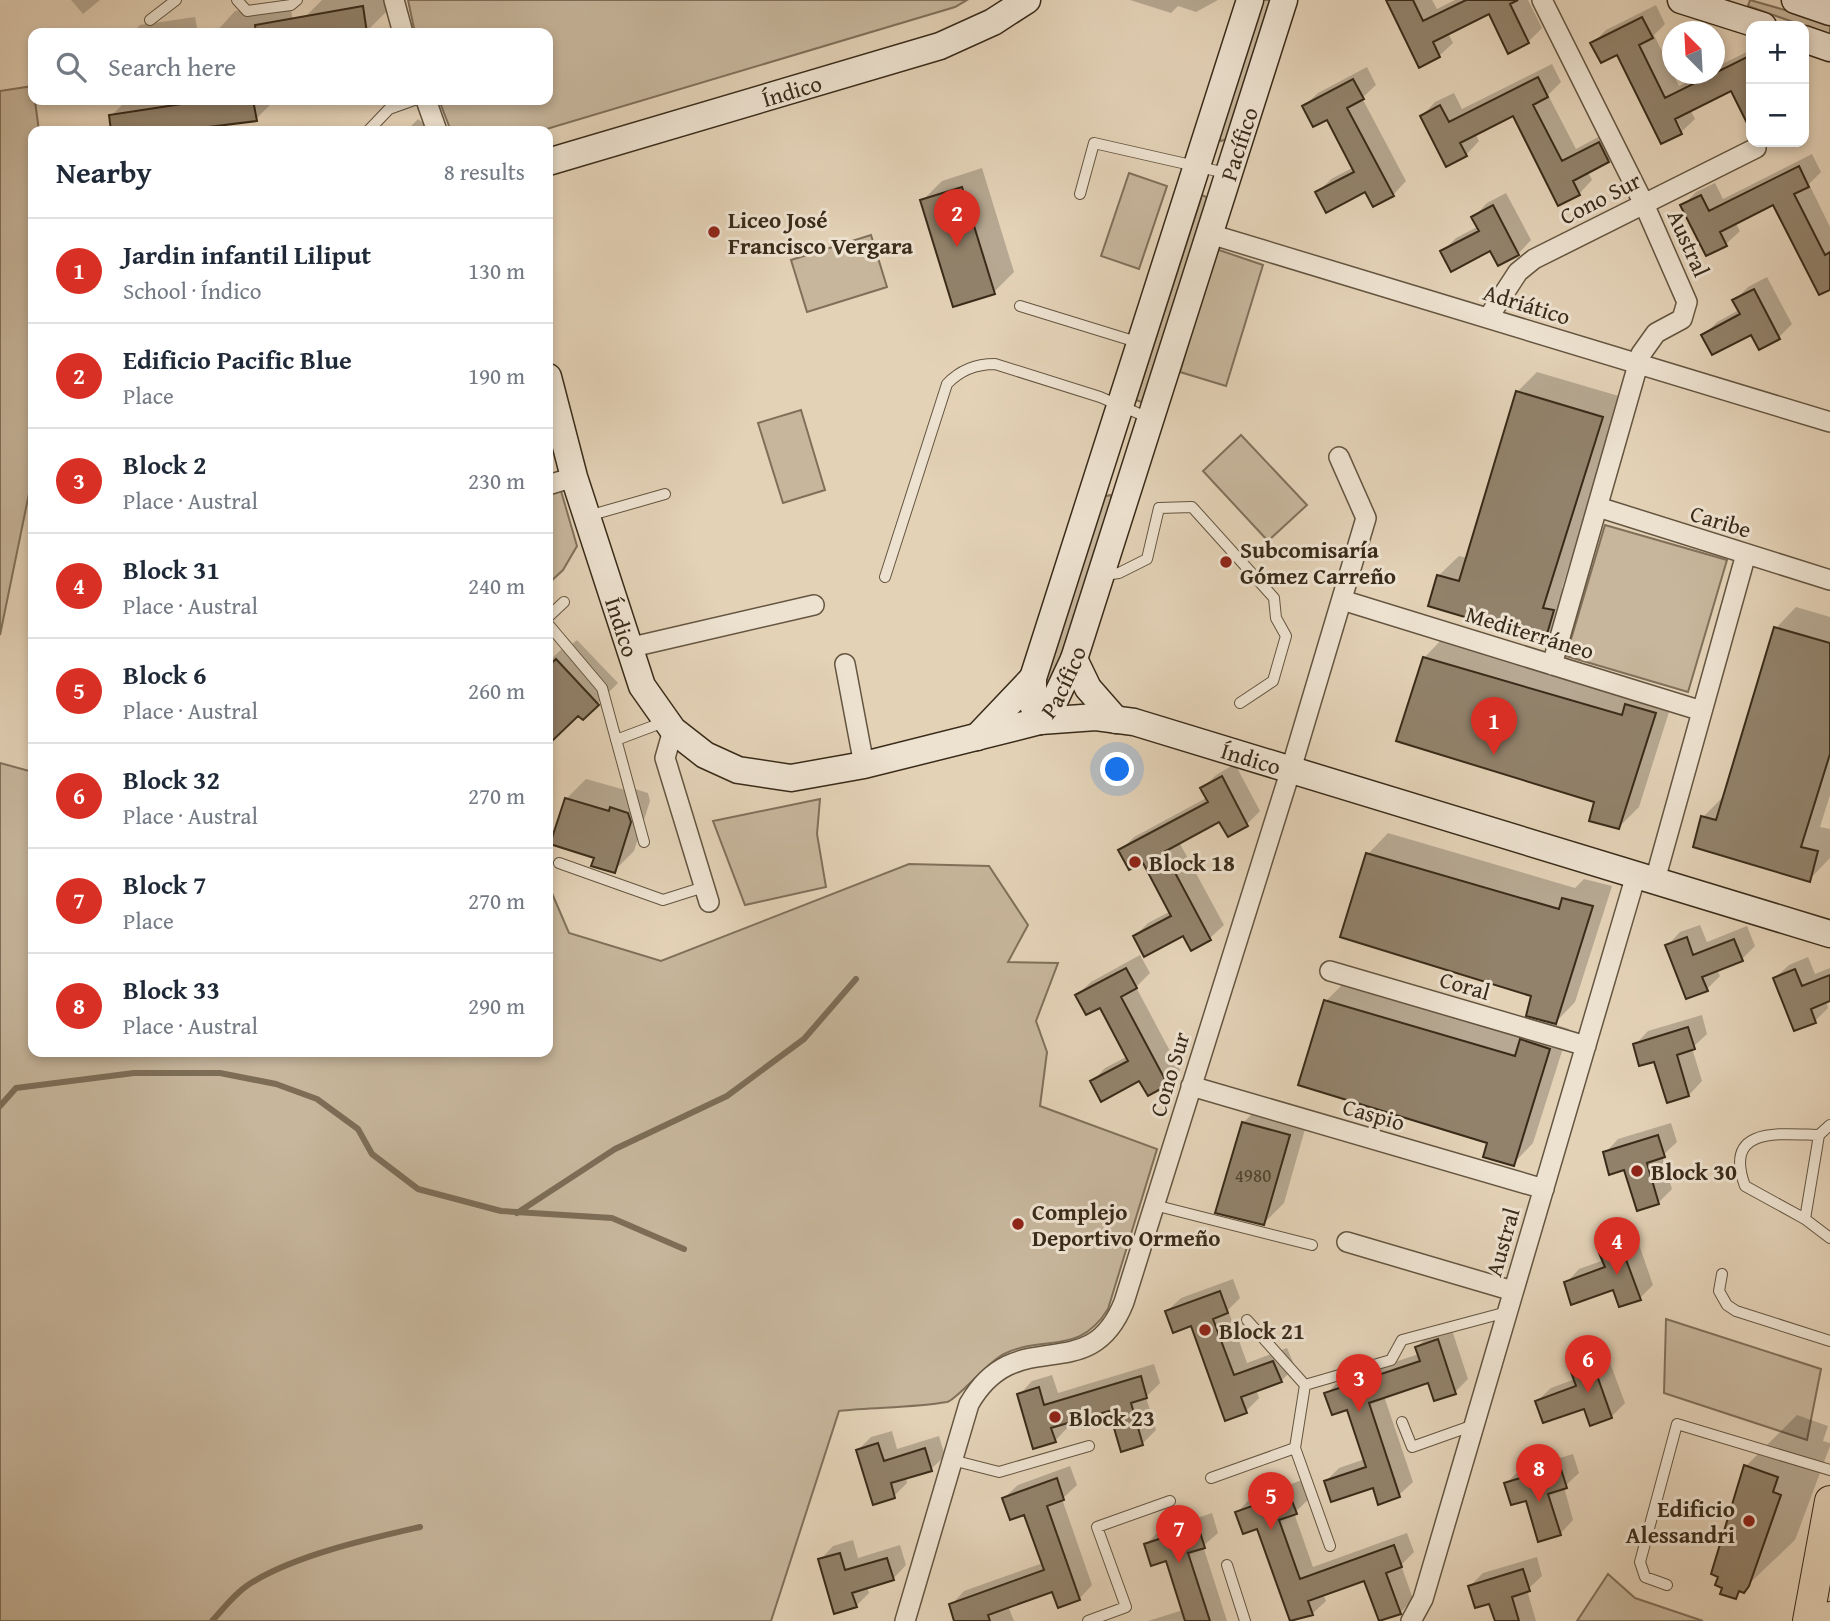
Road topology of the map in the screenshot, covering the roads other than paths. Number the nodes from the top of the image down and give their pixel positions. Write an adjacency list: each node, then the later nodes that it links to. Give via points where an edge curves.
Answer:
1 (176, 0): 13 (lane)
2 (237, 0): 3 (lane, via 247,11)
3 (297, 0)
4 (394, 0): 15 (street)
5 (1027, 0): 23 (street, Índico, via 993,22 940,46)
6 (1250, 0): 24 (street, Pacífico)
7 (1284, 0): 25 (street, Pacífico)
8 (1542, 0): 27 (street, Austral)
9 (1681, 0): 11 (street)
10 (1795, 0): 12 (street)
11 (1724, 7): 14 (street)
12 (1830, 12)
13 (150, 20)
14 (1753, 21)
15 (402, 28)
16 (1809, 41): 17 (street)
17 (1830, 48)
18 (401, 105): 20 (lane)
19 (428, 105): 21 (street)
20 (373, 126)
21 (435, 126)
22 (1756, 148): 27 (street, Cono Sur)
23 (553, 161)
24 (1197, 167): 25 (lane); 26 (lane, via 1094,143); 31 (street, Pacífico)
25 (1229, 174): 28 (street, Pacífico)
26 (1080, 194)
27 (1644, 204): 30 (street, Cono Sur, via 1534,259 1518,272); 32 (street, Austral, via 1686,296 1687,308 1682,319 1650,339)
28 (1210, 234): 30 (street, Adriático); 35 (street, Pacífico)
29 (1020, 306): 31 (lane)
30 (1489, 318): 32 (street, Adriático)
31 (1140, 344): 34 (street, Pacífico)
32 (1638, 363): 36 (street, Adriático); 41 (street, Austral)
33 (553, 396): 38 (street, Índico)
34 (1121, 405): 35 (lane); 45 (lane, via 995,365 977,365 953,377); 56 (street, Pacífico)
35 (1150, 419): 44 (street, Pacífico)
36 (1830, 422)
37 (1339, 457): 47 (street, Cono Sur, via 1366,518)
38 (574, 477): 39 (street); 42 (street, Índico)
39 (553, 483)
40 (665, 494): 42 (lane)
41 (1598, 507): 43 (street, Caribe); 55 (street, Austral)
42 (588, 516): 52 (street, Índico)
43 (1746, 554): 46 (street, Caribe); 58 (street, Austral)
44 (1100, 575): 53 (street, Pacífico); 57 (lane, via 1119,573 1147,559 1159,508 1192,507 1274,598 1276,618 1286,636 1273,681)
45 (885, 577)
46 (1830, 580)
47 (1342, 600): 55 (street, Mediterráneo); 65 (street, Cono Sur)
48 (564, 602): 50 (lane)
49 (814, 605): 52 (street)
50 (553, 612)
51 (553, 630): 63 (lane, via 601,688)
52 (628, 648): 61 (street, Índico, via 642,687)
53 (1074, 659): 59 (street, via 1088,688); 60 (street, Pacífico)
54 (845, 664): 64 (street)
55 (1552, 665): 58 (street, Mediterráneo)
56 (1033, 678): 60 (street, Pacífico, via 1033,705); 62 (street)
57 (1240, 702)
58 (1702, 711): 68 (street, Austral)
59 (1116, 720): 60 (street, Índico); 65 (street, Índico)
60 (1040, 721): 62 (street, Índico)
61 (669, 726): 63 (lane); 64 (street, Índico, via 705,755 756,775 809,776); 69 (street, via 665,758)
62 (976, 738): 64 (street, Índico)
63 (616, 740): 66 (lane)
64 (864, 765)
65 (1291, 769): 68 (street, Índico); 73 (street, Cono Sur)
66 (644, 842)
67 (559, 863): 69 (lane, via 663,900)
68 (1646, 878): 70 (street, Índico); 72 (street, Austral)
69 (707, 895)
70 (1830, 934)
71 (1330, 971): 72 (street, Coral)
72 (1586, 1046): 76 (street, Austral)
73 (1191, 1086): 76 (street, Caspio); 77 (street, Cono Sur)
74 (1830, 1125): 75 (lane)
75 (1819, 1135): 78 (lane); 78 (lane, via 1764,1133 1749,1142 1740,1157 1745,1186)
76 (1544, 1189): 83 (street, Austral)
77 (1153, 1205): 81 (lane); 92 (street, Cono Sur, via 1114,1323 1083,1350 1029,1356 994,1373 969,1404)
78 (1805, 1219): 79 (lane)
79 (1830, 1238)
80 (1347, 1242): 83 (street)
81 (1312, 1244)
82 (1722, 1274): 86 (lane, via 1719,1290 1731,1309)
83 (1513, 1291): 84 (street, Austral)
84 (1507, 1312): 87 (lane, via 1402,1339 1391,1360); 89 (street, Austral)
85 (1247, 1320): 87 (lane)
86 (1830, 1341)
87 (1305, 1385): 91 (lane)
88 (1402, 1422): 89 (lane, via 1412,1447)
89 (1474, 1425): 103 (street, Austral, via 1423,1600)
90 (1089, 1446): 92 (lane, via 999,1472)
91 (1296, 1447): 94 (lane); 97 (lane)
92 (952, 1460): 100 (street, Cono Sur)
93 (1830, 1470): 99 (lane, via 1676,1424 1640,1562 1645,1577)
94 (1211, 1478)
95 (1170, 1501): 101 (lane, via 1097,1527 1126,1607)
96 (1830, 1501): 104 (main road)
97 (1329, 1546)
98 (1227, 1565): 102 (lane)
99 (1667, 1585)
100 (905, 1621)
101 (1087, 1621)
102 (1245, 1621)
103 (1411, 1621)
104 (1808, 1621)

